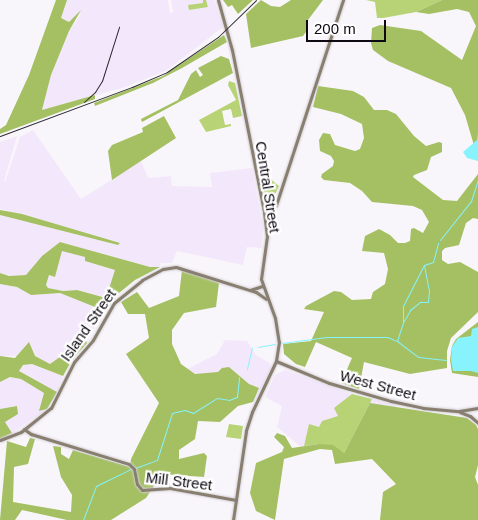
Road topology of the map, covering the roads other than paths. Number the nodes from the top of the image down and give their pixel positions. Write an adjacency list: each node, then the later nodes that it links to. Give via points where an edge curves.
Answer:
1 (218, 0): 3 (street, Central Street, via 232,50)
2 (343, 0): 3 (street, via 275,206)
3 (264, 212): 4 (street, Central Street, via 267,232 261,270)
4 (263, 288): 5 (street); 6 (street, Island Street); 7 (street, Central Street)
5 (247, 290): 6 (street, Island Street); 12 (street, Island Street, via 176,267 163,269 142,280 114,303 93,340 74,362 51,408)
6 (256, 292): 7 (street, Island Street)
7 (269, 302): 8 (street, Central Street, via 278,331)
8 (276, 361): 10 (street, West Street, via 320,380 368,395 416,407); 14 (street, Central Street, via 248,426)
9 (478, 408): 10 (street, West Street)
10 (459, 412): 11 (street)
11 (478, 423)
12 (24, 430): 13 (street, Island Street); 14 (street, Mill Street, via 129,464 134,468 137,484 142,490 170,488)
13 (0, 440)
14 (236, 500): 15 (street, Central Street)
15 (233, 520)

